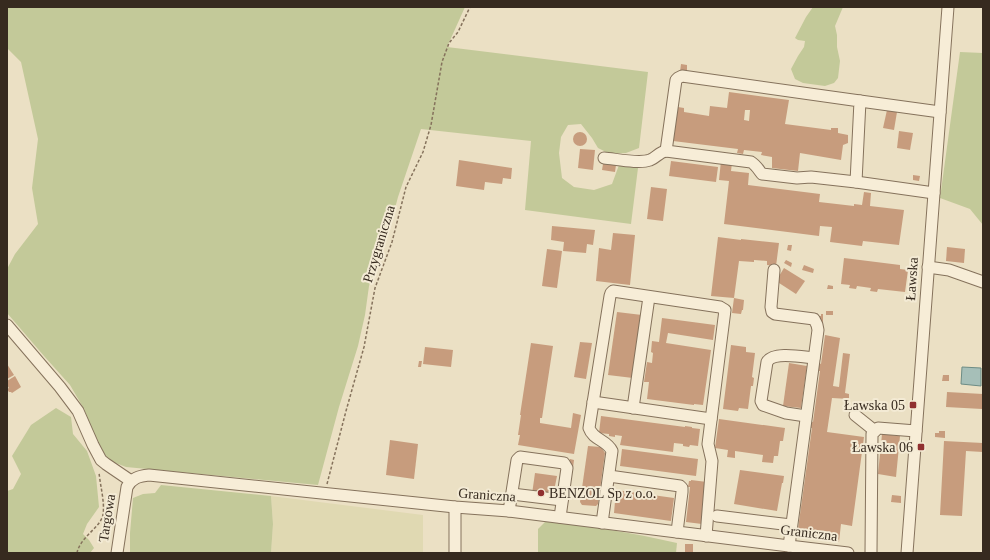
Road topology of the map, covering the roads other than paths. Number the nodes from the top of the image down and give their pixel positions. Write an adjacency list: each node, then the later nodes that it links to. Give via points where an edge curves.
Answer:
1 (948, 7): 3 (street, Ławska)
2 (860, 101): 3 (street); 4 (street, via 680,77 676,80); 6 (street)
3 (940, 112): 7 (street, Ławska)
4 (666, 151): 5 (street, via 642,162); 6 (street, via 751,162 762,174)
5 (604, 158)
6 (856, 182): 7 (street)
7 (934, 193): 8 (street, Ławska)
8 (928, 267): 10 (street, via 949,270); 20 (street, Ławska)
9 (774, 270): 13 (street, via 771,310 775,314 814,319 818,330)
10 (983, 282)
11 (649, 297): 14 (street, via 614,291 611,293); 15 (street); 18 (street, via 720,307 725,310)
12 (7, 325): 22 (street, via 73,402 101,460)
13 (814, 358): 16 (street); 16 (street, via 790,355 768,359 761,401 763,405 780,411)
14 (593, 402): 15 (street); 21 (street, via 589,428 593,436 611,448)
15 (633, 408): 18 (street)
16 (806, 416): 30 (street)
17 (855, 416): 19 (street)
18 (712, 419): 32 (street, via 708,444 712,461)
19 (875, 431): 20 (street, via 878,428); 37 (street, via 872,434)
20 (916, 431): 38 (street, Ławska)
21 (609, 476): 29 (street); 31 (street, via 680,486 682,492)
22 (129, 484): 25 (street, Graniczna, via 141,476 149,475); 34 (street, Targowa)
23 (512, 494): 24 (street); 24 (street, via 516,460 520,457 565,464 567,468); 26 (street)
24 (562, 500): 28 (street)
25 (455, 507): 26 (street, Graniczna); 35 (street)
26 (509, 511): 28 (street, Graniczna)
27 (717, 516): 30 (street)
28 (560, 517): 29 (street, Graniczna)
29 (602, 523): 31 (street, Graniczna)
30 (791, 525): 33 (street)
31 (677, 532): 32 (street, Graniczna)
32 (706, 536): 33 (street, Graniczna)
33 (788, 546): 36 (street, Graniczna)
34 (117, 553)
35 (455, 553)
36 (848, 553)
37 (871, 553)
38 (907, 553)

